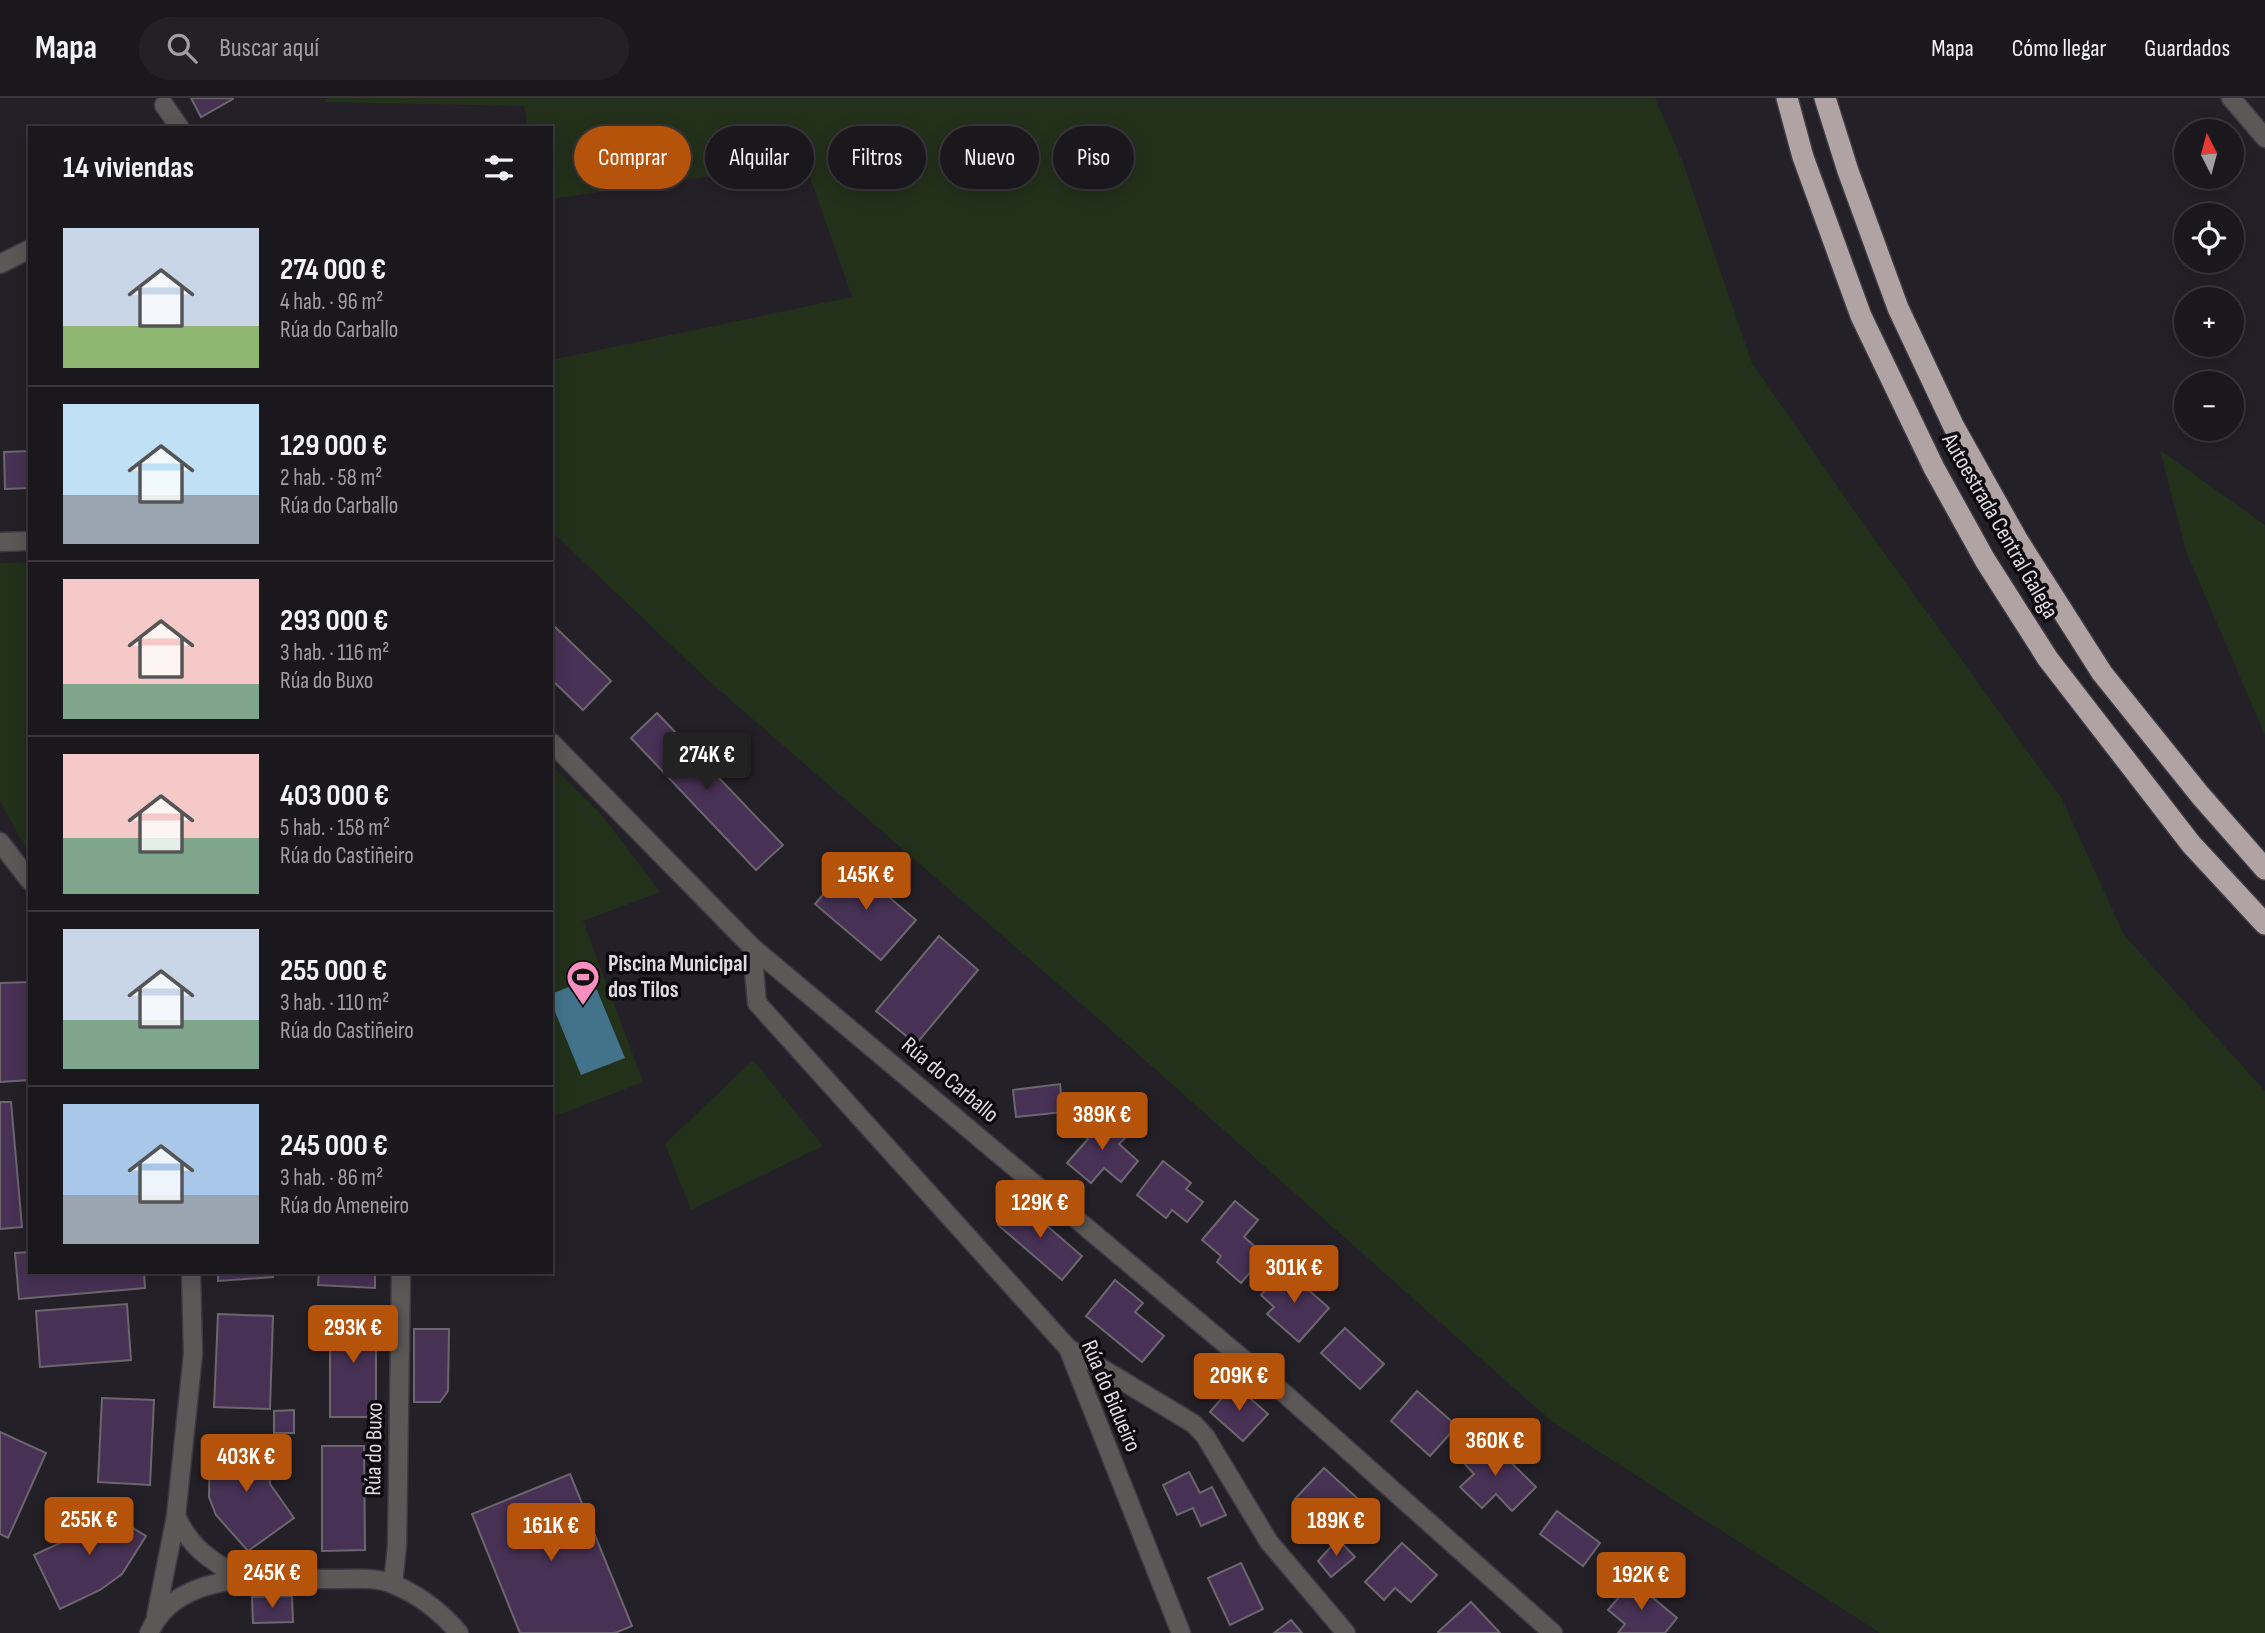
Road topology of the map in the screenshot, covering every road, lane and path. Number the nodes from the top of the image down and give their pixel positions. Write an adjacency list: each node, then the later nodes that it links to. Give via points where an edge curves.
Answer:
1 (1787, 98): 15 (highway, Autoestrada Central Galega, via 1803,157 1861,316 1934,468 1985,561 2048,659 2190,844)
2 (1825, 98): 13 (highway, Autoestrada Central Galega, via 1898,308 1954,427 2005,518 2102,673)
3 (2231, 98): 6 (street)
4 (164, 105): 5 (street)
5 (179, 126)
6 (2265, 138)
7 (28, 250): 8 (street)
8 (0, 264)
9 (28, 541): 10 (street)
10 (0, 542)
11 (553, 744): 16 (street, Rúa do Carballo)
12 (0, 842): 14 (street)
13 (2265, 869)
14 (28, 878)
15 (2265, 924)
16 (752, 947): 19 (street, Rúa do Bidueiro, via 757,1003); 28 (street, Rúa do Carballo, via 1286,1395)
17 (191, 1274): 20 (street, via 193,1354)
18 (401, 1274): 22 (street, Rúa do Buxo)
19 (1068, 1348): 26 (street, Rúa do Bidueiro); 27 (street, via 1194,1424 1269,1542)
20 (176, 1516): 21 (street, via 199,1553); 23 (street)
21 (241, 1578): 22 (street); 23 (street, via 176,1598)
22 (393, 1584): 25 (street, via 432,1605)
23 (156, 1616): 24 (street)
24 (149, 1633)
25 (459, 1633)
26 (1181, 1633)
27 (1346, 1633)
28 (1553, 1633)

